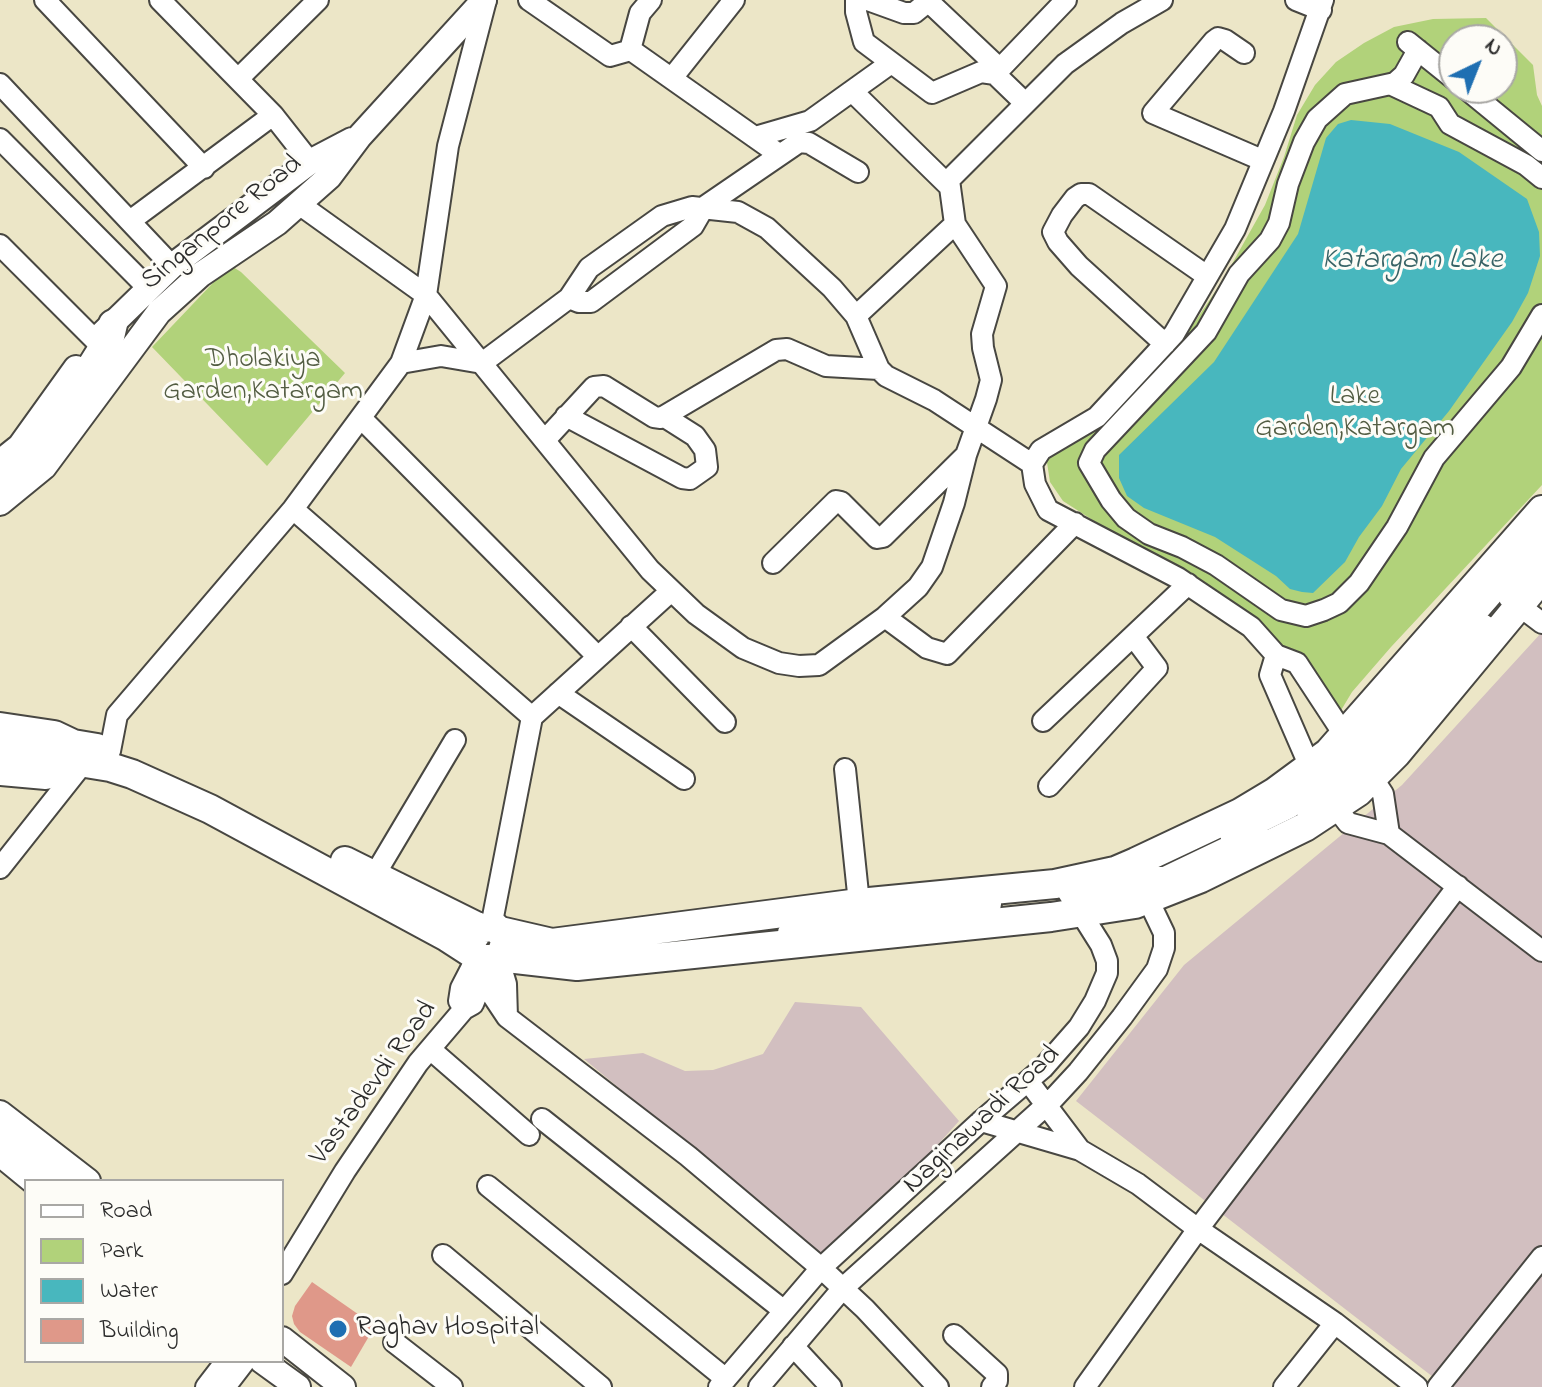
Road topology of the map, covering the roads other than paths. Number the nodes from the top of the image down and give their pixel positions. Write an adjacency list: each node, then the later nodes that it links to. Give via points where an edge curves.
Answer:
1 (45, 0): 35 (street)
2 (160, 0): 21 (street)
3 (318, 0): 21 (street)
4 (485, 0): 28 (main road, Singanpore Road); 47 (street, via 448,146)
5 (529, 0): 15 (street, via 610,56)
6 (651, 0): 15 (street, via 640,13)
7 (734, 0): 20 (street)
8 (856, 0): 17 (street, via 864,42)
9 (868, 0): 13 (street, via 904,13 914,13)
10 (1066, 0): 19 (street)
11 (1162, 0): 25 (street, via 1065,64)
12 (1296, 0): 14 (street)
13 (930, 1): 19 (street)
14 (1322, 5): 33 (street)
15 (630, 50): 20 (street)
16 (1244, 53): 33 (street, via 1218,38 1153,113)
17 (891, 63): 19 (street, via 932,93 981,72); 29 (street, via 810,121)
18 (1438, 66): 23 (street, via 1413,46 1404,75)
19 (997, 71): 25 (street)
20 (672, 78): 29 (street)
21 (238, 79): 27 (street)
22 (0, 84): 41 (street)
23 (1392, 85): 37 (street, via 1439,107 1450,124); 49 (street, via 1345,94 1317,119 1270,240 1239,274 1206,332 1095,450 1089,463 1111,500 1149,534 1216,565 1281,610 1306,616 1324,610 1359,583 1434,458 1511,367)
24 (857, 96): 38 (street)
25 (1025, 103): 38 (street, via 949,180)
26 (1485, 104): 31 (street)
27 (273, 115): 34 (street); 35 (street)
28 (359, 137): 34 (main road, Singanpore Road); 39 (main road, Singanpore Road, via 329,177)
29 (755, 137): 32 (street)
30 (0, 139): 46 (street)
31 (1542, 151)
32 (780, 155): 36 (street, via 804,141); 40 (street)
33 (1262, 160): 45 (street, via 1235,229)
34 (310, 162): 44 (main road, Singanpore Road)
35 (204, 168): 41 (street)
36 (858, 172)
37 (1542, 178)
38 (950, 187): 42 (street)
39 (299, 204): 47 (street); 65 (main road, Singanpore Road, via 168,303 44,467)
40 (704, 207): 48 (street, via 662,216 589,268); 48 (street, via 693,226 591,302); 50 (street, via 738,212 767,228)
41 (130, 221): 44 (street)
42 (955, 224): 50 (street); 59 (street, via 996,286 982,334 991,380)
43 (0, 245): 51 (street)
44 (172, 266): 46 (main road, Singanpore Road)
45 (1207, 276): 52 (street); 52 (street, via 1089,194 1075,198 1062,215 1053,232 1058,242)
46 (149, 289): 51 (main road, Singanpore Road)
47 (426, 295): 53 (street); 54 (street)
48 (569, 298): 54 (street)
49 (1542, 315)
50 (856, 316): 55 (street)
51 (100, 343): 62 (main road, Singanpore Road, via 20,446); 64 (highway, via 54,426 29,458)
52 (1165, 344): 63 (street, via 1097,417 1041,450)
53 (401, 363): 54 (street, via 441,356); 58 (street)
54 (482, 363): 60 (street)
55 (879, 369): 57 (street, via 826,366 787,349 776,350); 59 (street)
56 (566, 416): 57 (street, via 588,390 604,386 654,417); 57 (street, via 690,479 707,467 705,450 695,436); 60 (street)
57 (665, 417)
58 (362, 419): 66 (street); 81 (street)
59 (977, 426): 61 (street); 63 (street)
60 (545, 440): 74 (street)
61 (966, 455): 71 (street, via 883,537 877,538 836,501); 76 (street, via 932,567)
62 (0, 462)
63 (1032, 464): 68 (street, via 1048,510)
64 (0, 482)
65 (0, 503)
66 (293, 509): 83 (street); 90 (street, via 117,715)
67 (1542, 510): 92 (highway)
68 (1075, 523): 73 (street); 76 (street, via 947,654 927,648)
69 (1542, 535): 92 (main road)
70 (1542, 560): 75 (main road)
71 (773, 563)
72 (1542, 578): 75 (highway)
73 (1188, 584): 79 (street); 80 (street, via 1251,627)
74 (671, 591): 76 (street, via 743,648 799,666 819,665); 78 (street)
75 (1514, 602): 77 (street); 92 (highway)
76 (885, 617)
77 (1542, 623)
78 (631, 626): 81 (street); 85 (street)
79 (1133, 636): 84 (street); 96 (street, via 1157,668)
80 (1276, 655): 92 (street, via 1297,663); 97 (street, via 1270,675)
81 (598, 657): 82 (street)
82 (558, 693): 83 (street); 95 (street)
83 (532, 717): 105 (street)
84 (1043, 721)
85 (725, 722)
86 (0, 727): 91 (highway, via 54,735)
87 (0, 735): 91 (highway)
88 (455, 740): 100 (street)
89 (0, 749): 91 (highway)
90 (110, 751): 91 (highway); 100 (highway, via 202,786)
91 (66, 753): 94 (highway, via 46,775); 99 (street); 105 (highway, via 132,774 210,809)
92 (1359, 758): 97 (highway); 97 (highway); 98 (street, via 1383,794)
93 (845, 769): 104 (street)
94 (0, 771)
95 (684, 779)
96 (1049, 786)
97 (1323, 789): 98 (street, via 1348,823); 101 (highway, via 1240,813 1179,844); 101 (highway, via 1305,827 1201,878)
98 (1389, 834): 102 (street)
99 (0, 868)
100 (374, 876): 105 (highway)
101 (1140, 881): 103 (highway); 103 (highway, via 1111,909); 110 (street, Naginawadi Road, via 1164,933 1157,969)
102 (1458, 886): 106 (street); 121 (street)
103 (1070, 897): 104 (highway); 107 (main road, via 822,923 811,931 575,957); 107 (highway, via 577,966); 109 (street, Naginawadi Road, via 1101,945 1107,973 1079,1027)
104 (859, 903): 107 (highway)
105 (487, 945): 107 (highway); 108 (street, Vastadevdi Road, via 478,996); 124 (street, via 506,984 507,1017 688,1156)
106 (1542, 951)
107 (549, 953)
108 (430, 1049): 125 (street, Vastadevdi Road); 127 (street)
109 (1028, 1081): 110 (street); 112 (street, Naginawadi Road)
110 (1047, 1105): 114 (street, Naginawadi Road); 115 (street)
111 (0, 1113): 119 (main road)
112 (981, 1121): 114 (street); 124 (street, Naginawadi Road)
113 (0, 1131): 118 (highway)
114 (1016, 1131): 115 (street); 126 (street, Naginawadi Road)
115 (1080, 1150): 121 (street, via 1138,1184)
116 (0, 1154): 117 (main road)
117 (31, 1179)
118 (60, 1179)
119 (85, 1179)
120 (488, 1186): 136 (street)
121 (1198, 1229): 128 (street); 147 (street)
122 (443, 1255): 142 (street)
123 (1542, 1257): 150 (street)
124 (821, 1268): 126 (street); 127 (street, Naginawadi Road)
125 (284, 1271)
126 (843, 1288): 132 (street, Naginawadi Road); 145 (street)
127 (783, 1310): 136 (street, Naginawadi Road)
128 (1335, 1323): 148 (street); 149 (street)
129 (954, 1335): 146 (street, via 997,1374)
130 (284, 1341): 140 (main road)
131 (394, 1342): 141 (street)
132 (793, 1346): 143 (street, Naginawadi Road); 144 (street)
133 (224, 1363): 137 (street)
134 (243, 1363): 138 (street)
135 (265, 1363): 139 (main road)
136 (722, 1383)
137 (206, 1387)
138 (225, 1387)
139 (298, 1387)
140 (343, 1387)
141 (452, 1387)
142 (601, 1387)
143 (759, 1387)
144 (831, 1387)
145 (938, 1387)
146 (992, 1387)
147 (1085, 1387)
148 (1284, 1387)
149 (1417, 1387)
150 (1438, 1387)

